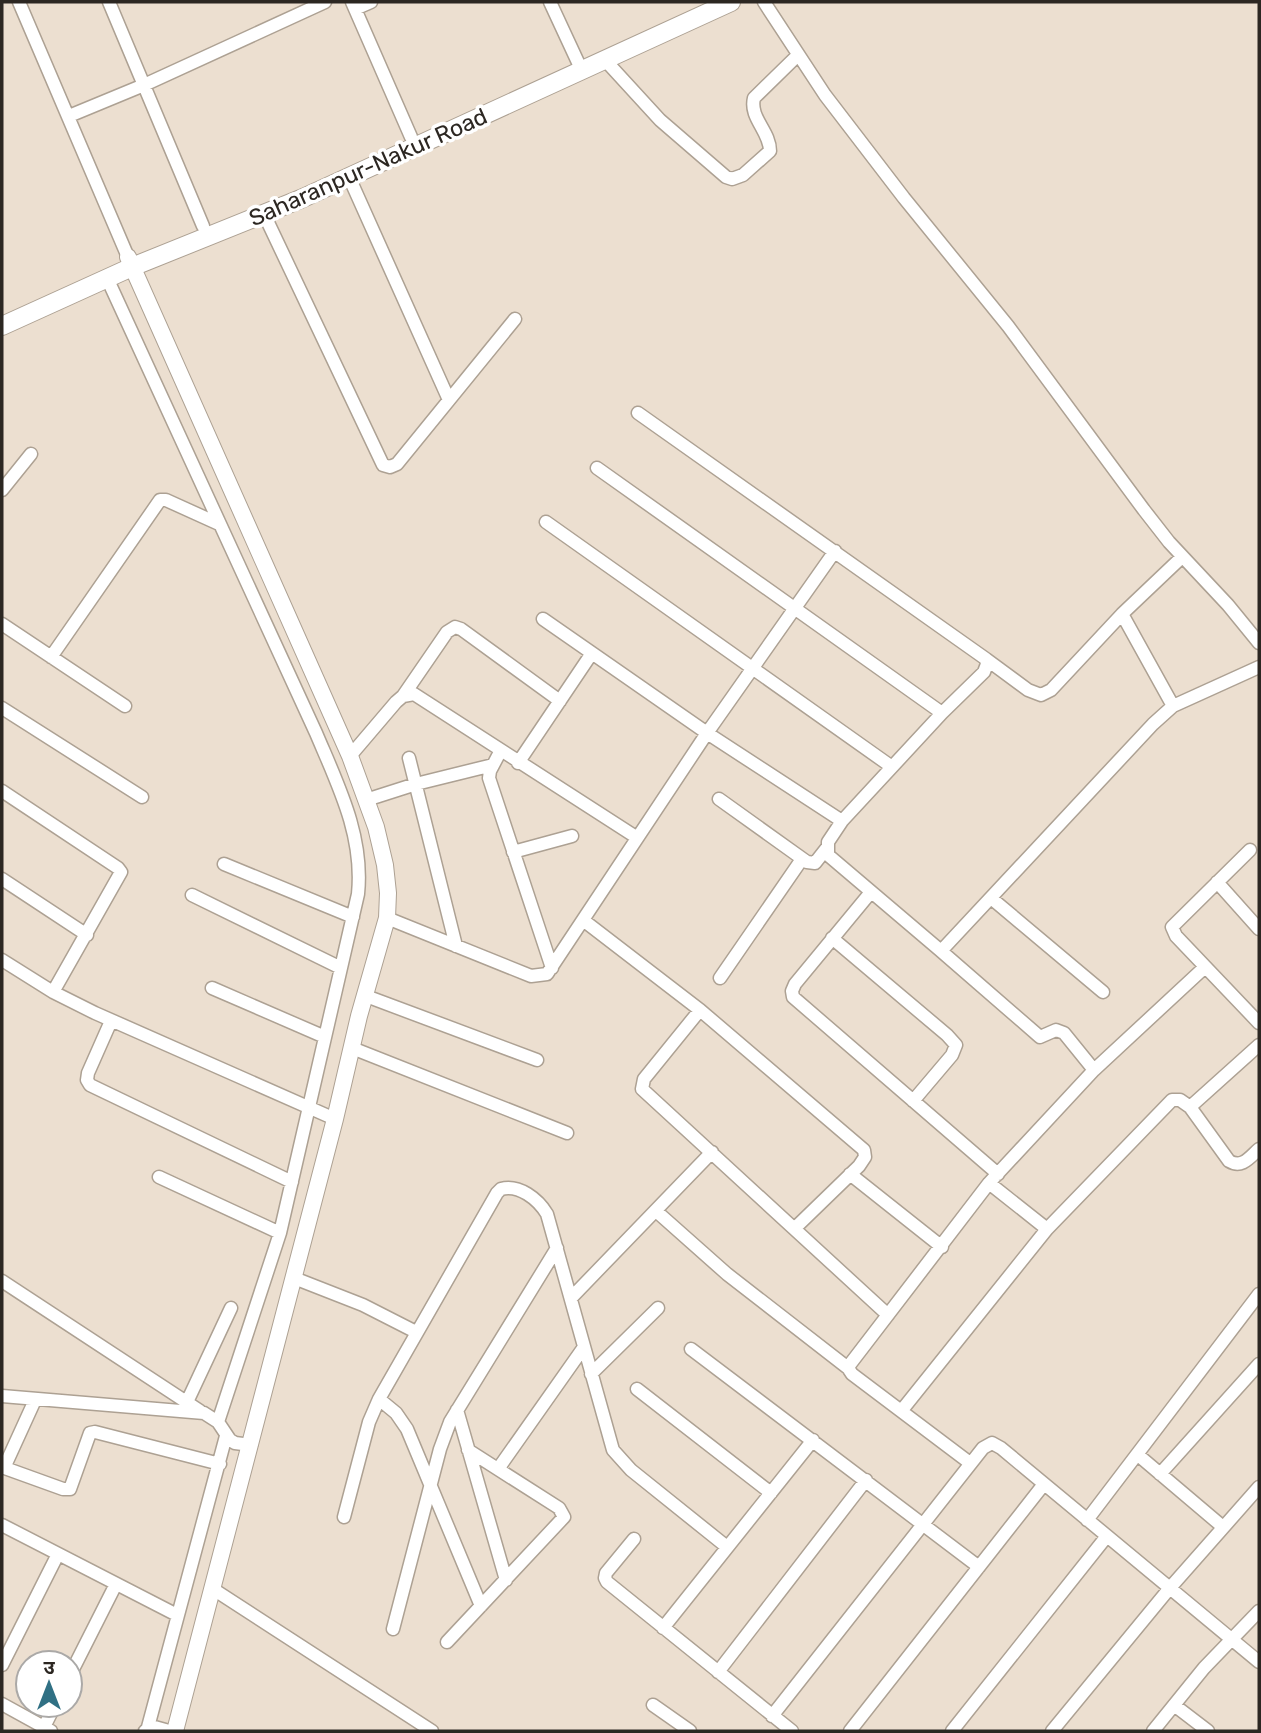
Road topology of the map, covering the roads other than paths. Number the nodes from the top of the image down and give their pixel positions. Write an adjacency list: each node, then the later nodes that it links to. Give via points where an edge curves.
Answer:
1 (19, 2): 14 (street)
2 (109, 2): 13 (street)
3 (325, 2): 13 (street)
4 (371, 2): 9 (street)
5 (550, 2): 12 (street)
6 (704, 2): 12 (main road, Saharanpur-Nakur Road)
7 (731, 2): 11 (main road, Saharanpur-Nakur Road)
8 (764, 2): 10 (street)
9 (354, 5): 15 (street)
10 (798, 55): 11 (street, via 754,98 753,111 768,137 770,151 732,179 660,120); 32 (street)
11 (605, 61): 12 (main road, Saharanpur-Nakur Road)
12 (580, 66): 15 (main road, Saharanpur-Nakur Road); 16 (main road, Saharanpur-Nakur Road)
13 (144, 86): 14 (street); 18 (street)
14 (69, 116): 19 (street)
15 (411, 137): 18 (main road, Saharanpur-Nakur Road)
16 (349, 177): 17 (main road, Saharanpur-Nakur Road); 24 (street)
17 (264, 214): 19 (main road, Saharanpur-Nakur Road); 24 (street, via 383,465 397,464)
18 (203, 226): 19 (main road, Saharanpur-Nakur Road)
19 (130, 262): 20 (main road, Saharanpur-Nakur Road); 21 (main road, Saharanpur-Nakur Road); 33 (street)
20 (107, 278): 23 (main road, Saharanpur-Nakur Road); 30 (street)
21 (2, 313)
22 (515, 319): 24 (street)
23 (2, 326)
24 (449, 400)
25 (638, 413): 31 (street)
26 (31, 454): 28 (street)
27 (597, 468): 34 (street)
28 (2, 491)
29 (546, 522): 43 (street)
30 (219, 524): 33 (street); 40 (street, via 160,500)
31 (835, 551): 34 (street); 41 (street)
32 (1182, 557): 35 (street); 38 (street)
33 (260, 583): 52 (street); 75 (street, via 355,830 361,871)
34 (793, 609): 43 (street); 49 (street)
35 (1122, 614): 41 (street, via 1051,690 1041,695); 47 (street)
36 (543, 619): 39 (street)
37 (2, 624): 40 (street)
38 (1259, 643)
39 (592, 653): 45 (street); 50 (street)
40 (51, 657): 46 (street)
41 (986, 659): 49 (street, via 984,672)
42 (1259, 667): 47 (street)
43 (753, 668): 50 (street); 56 (street)
44 (403, 696): 45 (street, via 455,627); 51 (street, via 414,694); 52 (street)
45 (560, 701): 54 (street)
46 (125, 706)
47 (1173, 706): 74 (street)
48 (2, 708): 59 (street)
49 (942, 713): 56 (street)
50 (707, 733): 62 (street); 64 (street)
51 (500, 752): 54 (street); 55 (street)
52 (350, 756): 61 (street)
53 (409, 758): 57 (street)
54 (519, 763): 64 (street)
55 (493, 765): 57 (street); 67 (street, via 489,778)
56 (891, 767): 62 (street)
57 (416, 784): 61 (street); 81 (street)
58 (2, 791): 79 (street, via 121,872)
59 (142, 797)
60 (719, 799): 68 (street)
61 (366, 800): 76 (street, via 385,865)
62 (842, 821): 65 (street)
63 (572, 836): 67 (street)
64 (636, 837): 77 (street)
65 (826, 849): 68 (street, via 815,863); 72 (street)
66 (1250, 850): 71 (street)
67 (513, 852): 86 (street)
68 (802, 859): 87 (street)
69 (224, 864): 75 (street)
70 (2, 879): 79 (street)
71 (1217, 882): 78 (street); 84 (street, via 1172,927)
72 (871, 892): 80 (street); 82 (street)
73 (192, 895): 85 (street)
74 (991, 898): 82 (street); 90 (street)
75 (353, 917): 85 (street)
76 (387, 918): 81 (street); 91 (street)
77 (583, 920): 86 (street); 92 (street)
78 (1259, 929)
79 (87, 935): 89 (street)
80 (832, 938): 100 (street, via 795,984 793,997); 100 (street, via 956,1045)
81 (456, 946): 86 (street, via 531,976 547,974)
82 (941, 951): 99 (street, via 1040,1037 1056,1030 1064,1033)
83 (2, 960): 89 (street)
84 (1205, 967): 94 (street); 99 (street)
85 (341, 968): 95 (street)
86 (552, 968)
87 (720, 978)
88 (212, 988): 95 (street)
89 (53, 992): 93 (street)
90 (1103, 992)
91 (366, 996): 97 (street); 98 (street)
92 (700, 1010): 106 (street, via 641,1084); 107 (street, via 859,1144 865,1157)
93 (111, 1021): 102 (street); 110 (street, via 88,1073 90,1085)
94 (1259, 1023)
95 (326, 1037): 102 (street)
96 (1259, 1045): 101 (street)
97 (352, 1048): 103 (street); 104 (street)
98 (537, 1060)
99 (1094, 1070): 109 (street)
100 (913, 1101): 109 (street)
101 (1189, 1107): 105 (street, via 1235,1165); 113 (street, via 1172,1100)
102 (312, 1109): 103 (street); 110 (street)
103 (332, 1118): 117 (street)
104 (567, 1133)
105 (1259, 1149)
106 (712, 1152): 111 (street); 112 (street)
107 (850, 1174): 112 (street); 115 (street)
108 (159, 1177): 114 (street)
109 (994, 1179): 113 (street); 115 (street)
110 (292, 1182): 114 (street)
111 (656, 1211): 120 (street); 128 (street, via 727,1274)
112 (795, 1228): 123 (street)
113 (1047, 1229): 136 (street)
114 (279, 1233): 138 (street)
115 (942, 1247): 123 (street)
116 (557, 1248): 120 (street); 124 (street, via 541,1205 513,1187 501,1189); 135 (street)
117 (294, 1278): 124 (street); 140 (street)
118 (2, 1281): 134 (street)
119 (1259, 1294): 142 (street)
120 (571, 1298): 125 (street)
121 (231, 1308): 134 (street)
122 (658, 1308): 129 (street)
123 (888, 1315): 128 (street)
124 (416, 1332): 132 (street)
125 (584, 1347): 129 (street); 146 (street)
126 (691, 1349): 139 (street)
127 (1259, 1364): 147 (street)
128 (848, 1368): 136 (street)
129 (591, 1374): 160 (street, via 608,1438 620,1460)
130 (637, 1389): 152 (street)
131 (2, 1396): 133 (street)
132 (379, 1399): 151 (street, via 402,1420); 153 (street)
133 (35, 1400): 137 (street); 145 (street)
134 (187, 1402): 137 (street)
135 (457, 1410): 141 (street); 151 (street, via 440,1449)
136 (902, 1410): 143 (street)
137 (204, 1413): 138 (street)
138 (218, 1422): 140 (street)
139 (813, 1440): 148 (street); 152 (street)
140 (239, 1442): 144 (street); 165 (street)
141 (468, 1450): 146 (street); 163 (street)
142 (1138, 1455): 147 (street); 154 (street)
143 (970, 1463): 149 (street, via 992,1443); 155 (street)
144 (220, 1464): 145 (street, via 94,1432 70,1489); 169 (street)
145 (3, 1468)
146 (498, 1469): 163 (street, via 559,1508 564,1517)
147 (1160, 1474): 157 (street)
148 (866, 1480): 155 (street); 177 (street)
149 (1044, 1484): 154 (street); 162 (street)
150 (1259, 1487): 157 (street)
151 (431, 1488): 167 (street); 171 (street)
152 (771, 1493): 160 (street)
153 (344, 1517)
154 (1087, 1520): 158 (street)
155 (922, 1522): 162 (street); 181 (street)
156 (2, 1525): 161 (street)
157 (1223, 1527): 166 (street)
158 (1107, 1536): 166 (street); 190 (street)
159 (634, 1539): 170 (street, via 605,1578)
160 (727, 1547): 170 (street)
161 (58, 1554): 164 (street); 176 (street)
162 (979, 1567): 189 (street)
163 (506, 1580): 167 (street)
164 (116, 1584): 169 (street); 174 (street)
165 (213, 1589): 185 (street); 186 (street)
166 (1169, 1589): 172 (street); 191 (street)
167 (481, 1606): 173 (street)
168 (1259, 1611): 172 (street)
169 (177, 1615): 182 (street)
170 (663, 1628): 177 (street)
171 (393, 1629)
172 (1231, 1640): 175 (street); 180 (street)
173 (447, 1642)
174 (83, 1649)
175 (1259, 1662)
176 (2, 1665)
177 (718, 1672): 181 (street)
178 (2, 1704): 183 (street)
179 (653, 1705): 187 (street)
180 (1174, 1705): 192 (street); 193 (street)
181 (772, 1716): 188 (street)
182 (150, 1728): 184 (street)
183 (48, 1729)
184 (169, 1731)
185 (175, 1731)
186 (432, 1731)
187 (690, 1731)
188 (792, 1731)
189 (850, 1731)
190 (952, 1731)
191 (1052, 1731)
192 (1153, 1731)
193 (1208, 1731)

